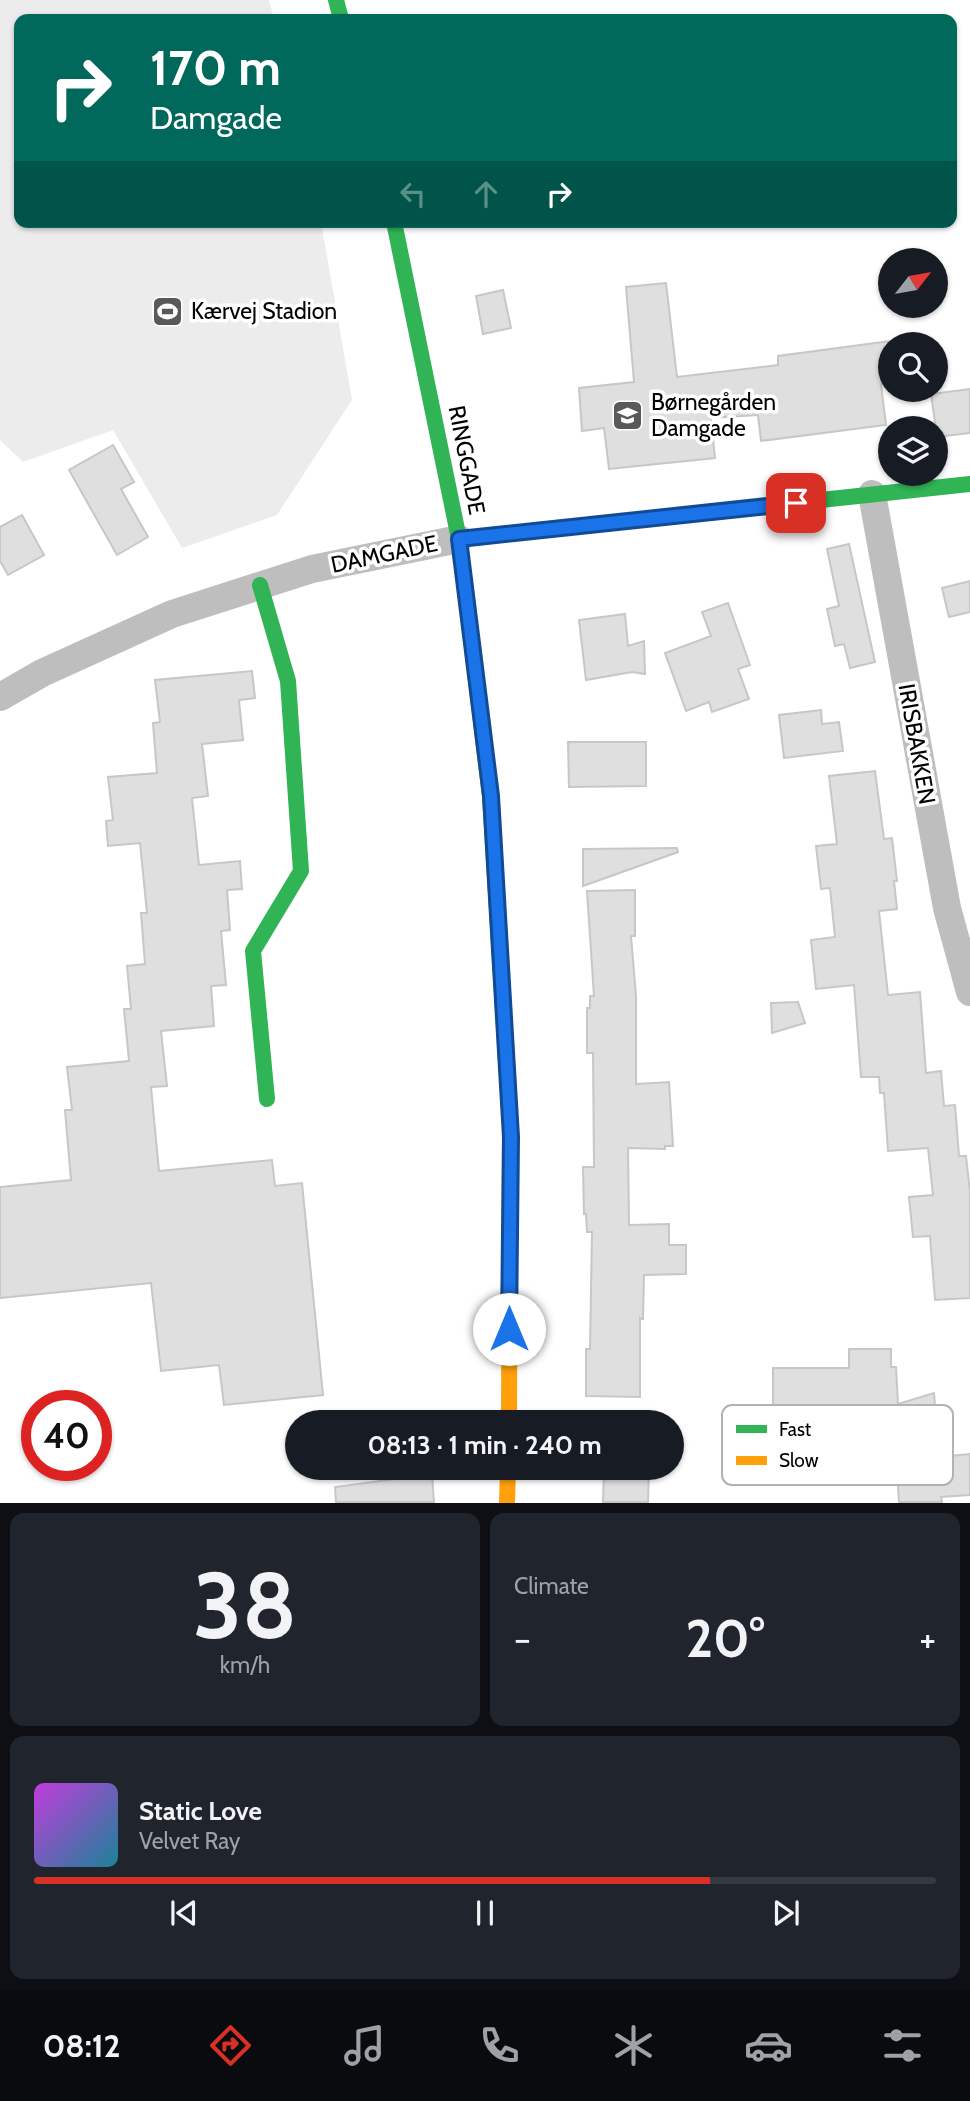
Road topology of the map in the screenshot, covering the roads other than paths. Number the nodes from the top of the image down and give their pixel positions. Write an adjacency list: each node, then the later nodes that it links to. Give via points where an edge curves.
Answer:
1 (395, 228): 4 (street, RINGGADE)
2 (970, 484): 3 (street, DAMGADE)
3 (872, 494): 4 (street, DAMGADE); 7 (street, IRISBAKKEN, via 947,908)
4 (459, 539): 5 (street, DAMGADE, via 312,569); 9 (street, RINGGADE, via 491,796 511,1137)
5 (260, 585): 6 (street, DAMGADE, via 172,614 41,673); 8 (street, via 288,681 301,871 253,951)
6 (0, 697)
7 (970, 992)
8 (267, 1099)
9 (509, 1410)
10 (508, 1480): 11 (street)
11 (507, 1503)

